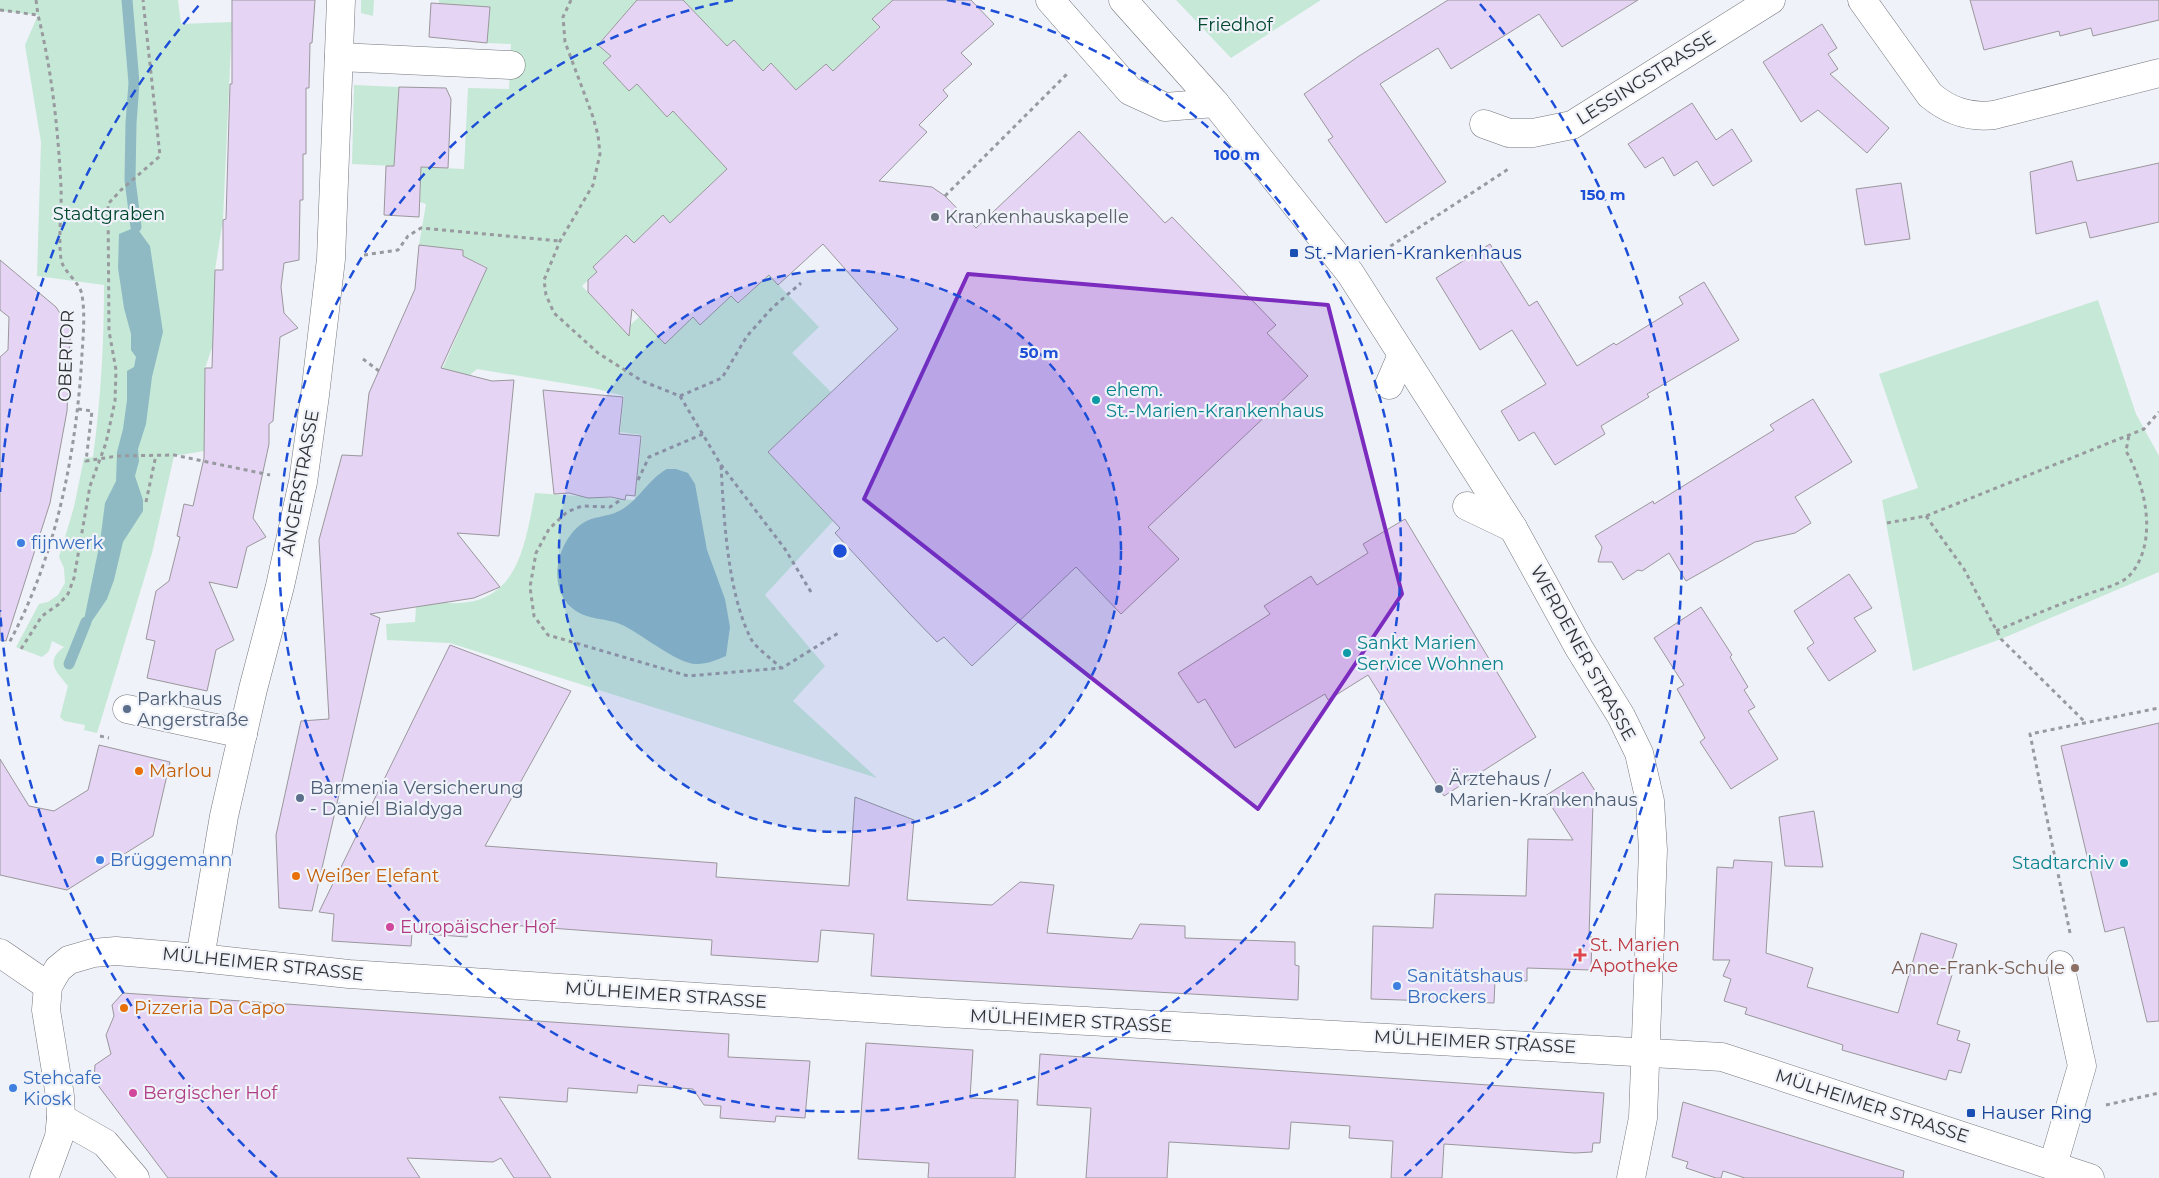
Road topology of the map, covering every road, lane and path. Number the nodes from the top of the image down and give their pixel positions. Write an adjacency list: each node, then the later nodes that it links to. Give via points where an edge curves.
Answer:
1 (36, 0): 10 (path, OBERTOR)
2 (143, 0): 33 (path, via 160,156 108,204 110,342 116,383 111,426)
3 (341, 0): 12 (street, ANGERSTRASSE)
4 (571, 0): 19 (path, via 563,17 565,42 593,117 600,154 593,185)
5 (1050, 0): 11 (street)
6 (1123, 0): 15 (street, WERDENER STRASSE)
7 (1771, 0): 16 (street, LESSINGSTRASSE, via 1572,125 1533,133 1509,133)
8 (1862, 0): 14 (street, via 1930,95 1956,112 1980,117 1994,115)
9 (0, 10): 10 (path)
10 (38, 15): 28 (path, OBERTOR, via 56,116 61,188 61,261 82,293)
11 (1093, 49): 15 (street, via 1130,91 1166,108); 18 (path)
12 (339, 57): 13 (street); 20 (street, ANGERSTRASSE)
13 (511, 65)
14 (2159, 73)
15 (1215, 103): 21 (street, WERDENER STRASSE)
16 (1484, 124)
17 (1515, 164): 21 (path)
18 (945, 196)
19 (560, 241): 20 (path, via 421,228 408,236 398,250); 27 (path, via 544,280 554,313 598,353 642,381)
20 (331, 259): 36 (street, ANGERSTRASSE)
21 (1350, 273): 23 (street, WERDENER STRASSE)
22 (801, 283): 27 (path, via 773,307 748,336 722,378)
23 (1402, 355): 26 (street); 44 (street, WERDENER STRASSE)
24 (363, 359): 25 (path)
25 (379, 371)
26 (1389, 385)
27 (680, 396): 30 (path)
28 (78, 409): 33 (path, via 92,411 86,461); 50 (path, OBERTOR, via 67,479 40,575)
29 (2159, 412): 31 (path, via 2144,429)
30 (702, 434): 34 (path); 35 (path, via 649,457)
31 (2129, 435): 39 (path, via 2126,451); 42 (path)
32 (156, 455): 33 (path); 36 (path, via 174,455); 38 (path)
33 (101, 458): 51 (path, via 90,486 80,552 68,594 42,616)
34 (721, 465): 47 (path, via 785,548); 52 (path, via 726,544 742,614 752,640)
35 (638, 480)
36 (303, 482): 56 (street, ANGERSTRASSE)
37 (619, 501): 52 (path, via 610,508 582,506 567,512 549,529 536,553 530,587 534,616 548,635 688,676)
38 (146, 502)
39 (2151, 504)
40 (1467, 506): 44 (street)
41 (2151, 513): 45 (path)
42 (1926, 516): 43 (path); 48 (path, via 1964,569)
43 (1887, 523)
44 (1513, 528): 61 (street, WERDENER STRASSE, via 1621,716 1647,778 1653,850)
45 (2152, 538)
46 (2149, 546): 48 (path, via 2144,560 2127,579)
47 (811, 592)
48 (1996, 630): 55 (path, via 2001,639)
49 (840, 632): 52 (path)
50 (9, 644)
51 (21, 649)
52 (782, 668)
53 (2159, 708): 55 (path)
54 (127, 709): 56 (street)
55 (2086, 723): 59 (path, via 2030,734 2076,962)
56 (243, 734): 58 (street, ANGERSTRASSE, via 224,816)
57 (0, 953): 60 (street)
58 (200, 958): 60 (street, MÜLHEIMER STRASSE, via 106,952 76,957 58,969); 61 (street, MÜLHEIMER STRASSE, via 349,974 899,1010)
59 (2060, 965): 63 (street, via 2082,1066)
60 (48, 986): 64 (street, via 46,1010)
61 (1646, 1051): 65 (street, MÜLHEIMER STRASSE, via 1722,1057); 68 (street, WERDENER STRASSE, via 1643,1118)
62 (2159, 1093): 63 (path)
63 (2069, 1113): 65 (street)
64 (61, 1118): 66 (street, via 59,1137); 67 (street, via 105,1143)
65 (2053, 1165): 69 (street, MÜLHEIMER STRASSE)
66 (44, 1178)
67 (135, 1178)
68 (1631, 1178)
69 (2090, 1178)

